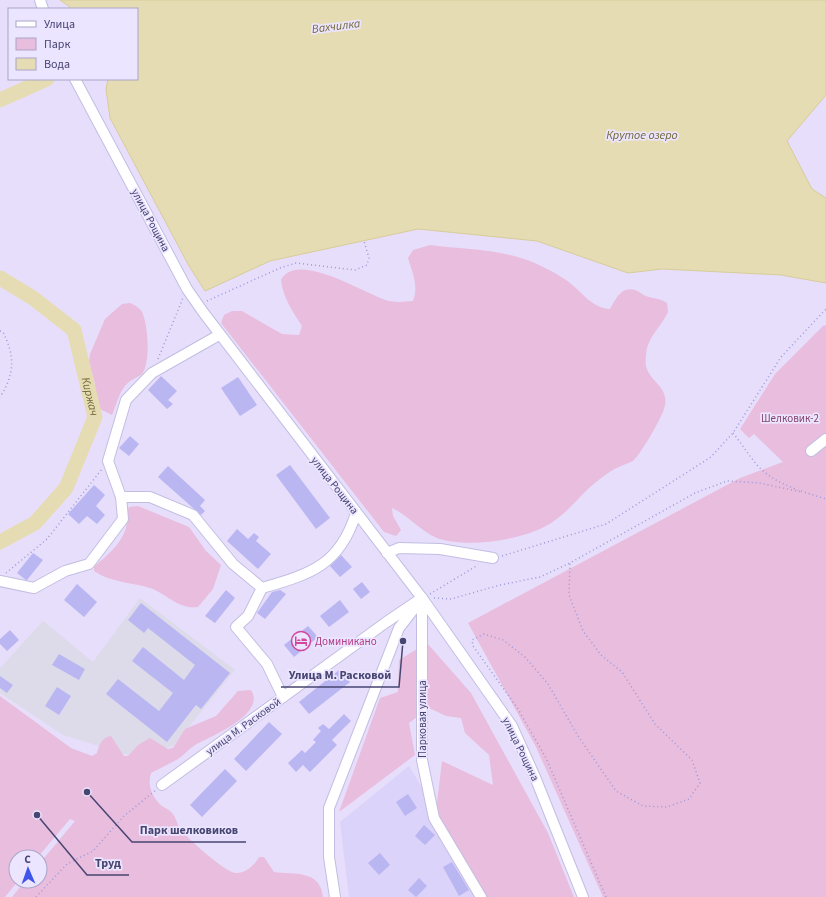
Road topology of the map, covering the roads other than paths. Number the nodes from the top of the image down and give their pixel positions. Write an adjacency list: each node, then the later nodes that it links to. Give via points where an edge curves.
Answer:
1 (76, 80): 2 (street, улица Рощина, via 187,289)
2 (219, 335): 5 (street, via 152,373 126,400 108,461); 6 (street, улица Рощина)
3 (826, 439): 4 (street)
4 (811, 451)
5 (121, 497): 9 (street, via 123,519 89,564 65,571 34,588); 10 (street, via 150,497 192,515 233,564)
6 (356, 513): 7 (street, улица Рощина); 10 (street, via 351,531 333,557 301,577)
7 (387, 553): 8 (street, via 399,548 440,549); 11 (street, улица Рощина)
8 (493, 558)
9 (3, 577)
10 (262, 588): 14 (street, via 248,616 236,627 267,664)
11 (422, 598): 12 (street, улица М. Расковой); 13 (street); 17 (street, Парковая улица, via 422,760 434,818); 18 (street, улица Рощина, via 512,726)
12 (385, 623): 13 (street, via 394,623); 14 (street, улица М. Расковой)
13 (399, 628): 16 (street, via 329,808 329,857)
14 (283, 697): 15 (street, улица М. Расковой)
15 (162, 785)
16 (335, 897)
17 (481, 897)
18 (583, 897)

